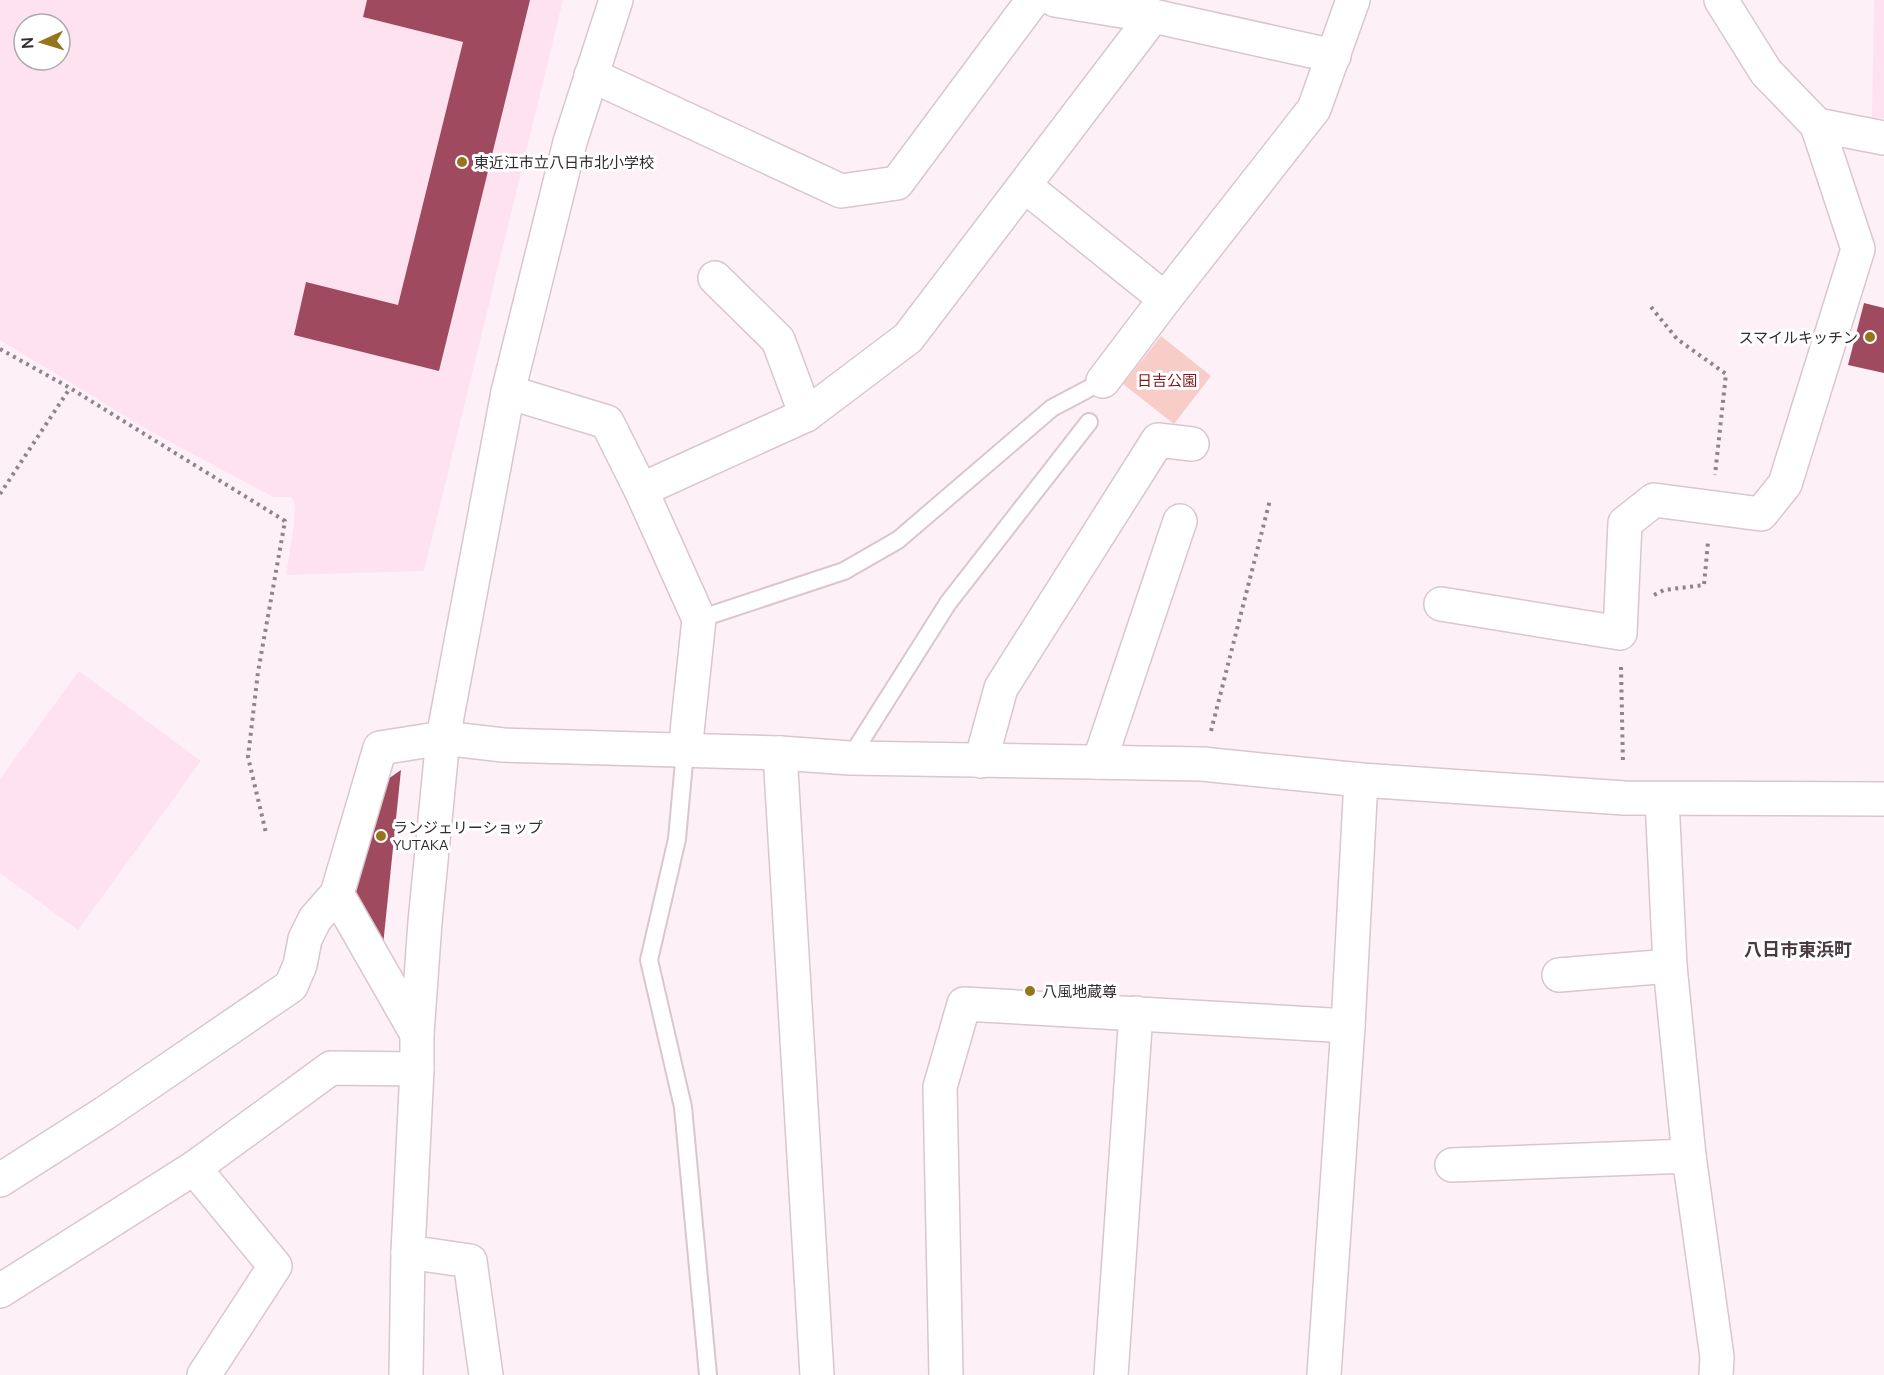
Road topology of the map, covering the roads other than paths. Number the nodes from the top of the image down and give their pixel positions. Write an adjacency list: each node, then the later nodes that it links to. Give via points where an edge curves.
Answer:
1 (616, 0): 8 (street)
2 (1033, 0): 8 (street, via 897,183 841,191)
3 (1055, 0): 6 (street)
4 (1353, 0): 7 (street)
5 (1721, 0): 9 (street, via 1766,72)
6 (1153, 16): 7 (street); 11 (street)
7 (1334, 56): 13 (street, via 1314,110)
8 (591, 75): 15 (street, via 570,142)
9 (1816, 125): 10 (street); 21 (street, via 1858,249 1785,484 1761,514 1654,500 1625,523 1620,633)
10 (1884, 138)
11 (1025, 186): 13 (street); 16 (street, via 908,338)
12 (715, 278): 16 (street, via 778,340)
13 (1165, 299): 14 (street)
14 (1103, 381): 22 (lane, via 1052,408 898,540 844,571)
15 (508, 392): 19 (street, via 607,422); 23 (street)
16 (806, 415): 19 (street)
17 (1089, 422): 26 (lane, via 948,603)
18 (1192, 444): 27 (street, via 1158,440 1001,687)
19 (641, 490): 22 (street)
20 (1180, 521): 28 (street)
21 (1441, 604)
22 (699, 620): 24 (street)
23 (443, 738): 24 (street, via 503,746); 32 (street, via 380,748); 37 (street)
24 (685, 751): 25 (street); 48 (lane, via 677,839 649,960 683,1107)
25 (780, 753): 26 (street); 49 (street)
26 (850, 758): 27 (street)
27 (981, 761): 28 (street)
28 (1099, 762): 29 (street, via 1202,764)
29 (1361, 780): 30 (street); 36 (street)
30 (1662, 799): 31 (street); 33 (street)
31 (1884, 799)
32 (337, 894): 37 (street); 42 (street, via 315,919 291,986)
33 (1670, 966): 34 (street); 39 (street)
34 (1559, 975)
35 (1136, 1013): 36 (street); 50 (street, via 964,1004 940,1087); 51 (street)
36 (1348, 1026): 52 (street)
37 (417, 1034): 38 (street)
38 (417, 1069): 41 (street, via 331,1068); 43 (street)
39 (1689, 1156): 40 (street); 53 (street, via 1717,1357)
40 (1452, 1166)
41 (194, 1168): 44 (street); 45 (street, via 275,1266)
42 (0, 1180)
43 (408, 1252): 46 (street); 47 (street, via 470,1260)
44 (0, 1291)
45 (204, 1375)
46 (406, 1375)
47 (486, 1375)
48 (708, 1375)
49 (817, 1375)
50 (946, 1375)
51 (1111, 1375)
52 (1324, 1375)
53 (1716, 1375)

